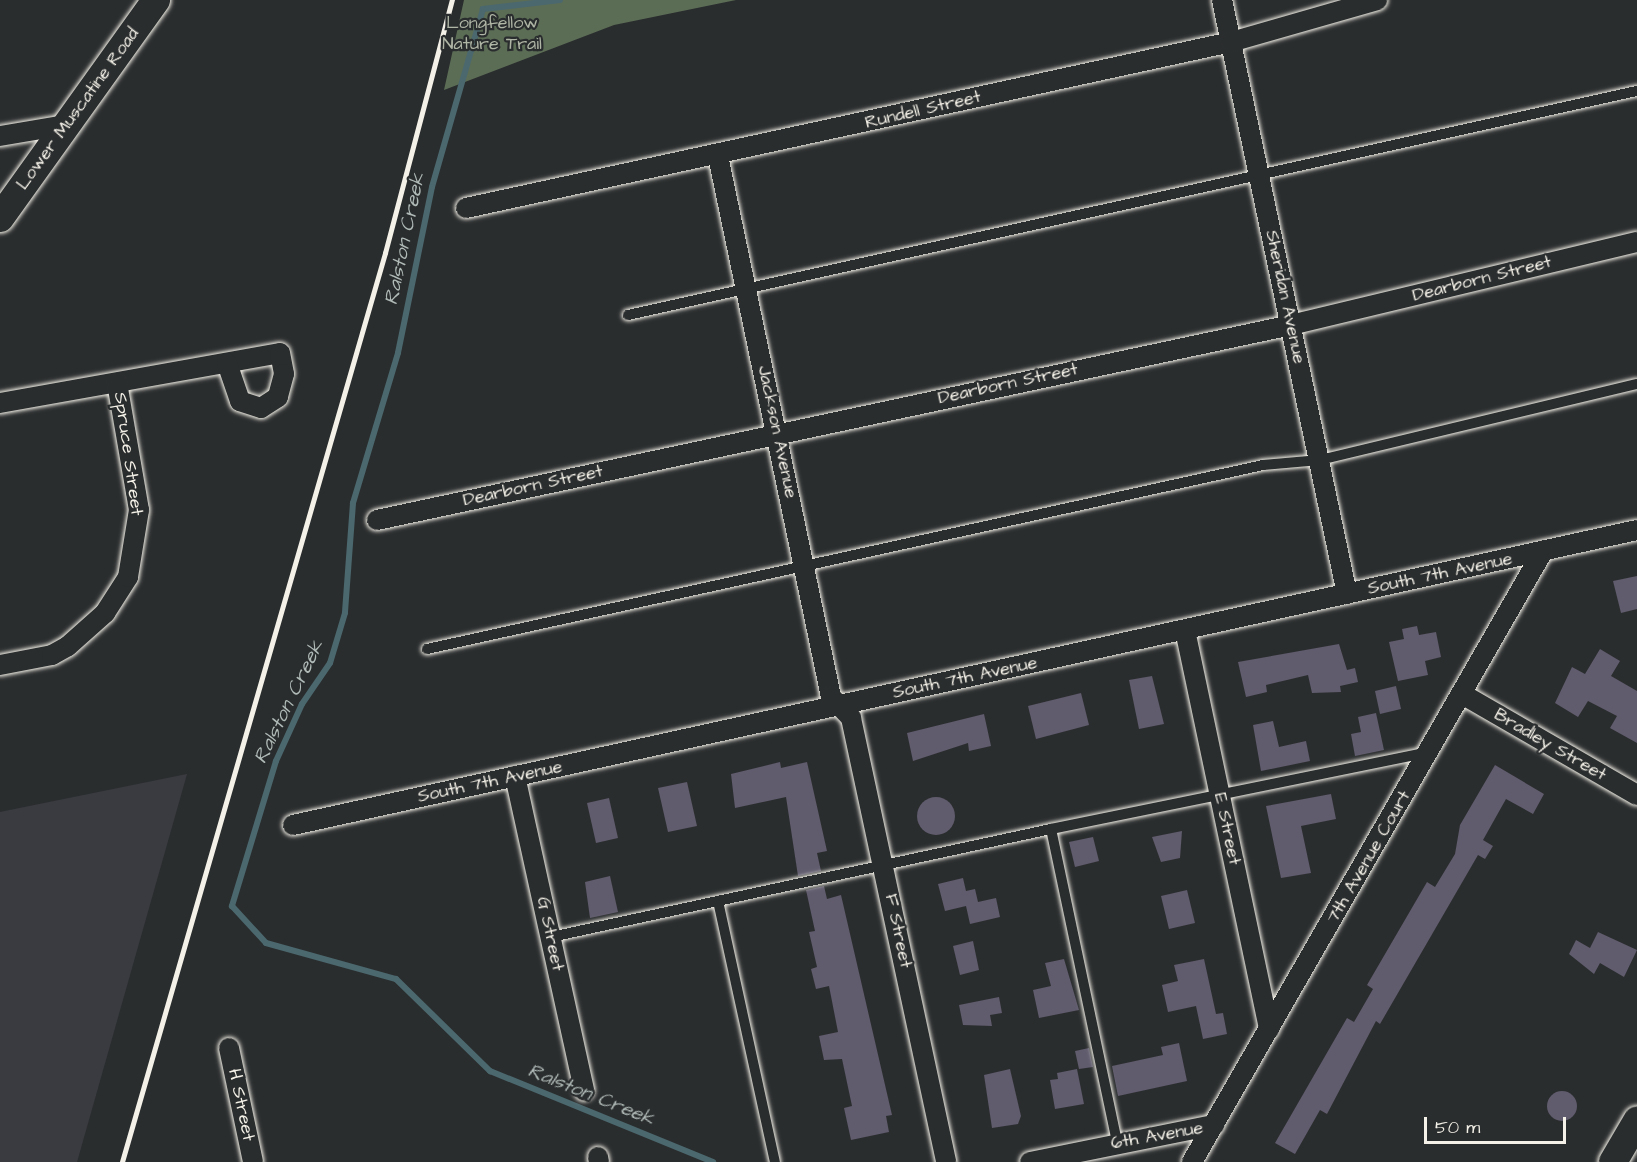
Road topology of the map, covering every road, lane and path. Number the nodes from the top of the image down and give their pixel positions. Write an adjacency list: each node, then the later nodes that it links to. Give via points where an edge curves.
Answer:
1 (156, 0): 6 (main road, Lower Muscatine Road)
2 (1222, 0): 4 (street, Sheridan Avenue)
3 (1377, 0): 4 (street, Rundell Street)
4 (1232, 42): 8 (street, Rundell Street); 9 (street, Sheridan Avenue)
5 (1637, 91): 9 (lane)
6 (65, 125): 7 (street); 11 (main road, Lower Muscatine Road)
7 (0, 136)
8 (718, 156): 10 (street, Rundell Street); 13 (street, Jackson Avenue)
9 (1260, 178): 13 (lane); 15 (street, Sheridan Avenue)
10 (466, 208)
11 (0, 218)
12 (1637, 242): 15 (street, Dearborn Street)
13 (747, 290): 14 (lane); 20 (street, Jackson Avenue)
14 (628, 315)
15 (1291, 325): 20 (street, Dearborn Street); 21 (street, Sheridan Avenue)
16 (227, 363): 17 (street)
17 (117, 383): 19 (street); 29 (street, Spruce Street, via 139,510 128,577 105,613 68,646 52,655)
18 (1637, 384): 21 (lane)
19 (0, 403)
20 (778, 432): 22 (street, Dearborn Street); 25 (street, Jackson Avenue)
21 (1320, 460): 25 (lane, via 1263,465); 26 (street, Sheridan Avenue)
22 (377, 520)
23 (1637, 530): 24 (street, South 7th Avenue)
24 (1544, 551): 26 (street, South 7th Avenue); 30 (street, 7th Avenue Court)
25 (805, 568): 28 (lane); 31 (street, Jackson Avenue, via 831,697)
26 (1347, 594): 27 (street, South 7th Avenue)
27 (1185, 630): 31 (street, South 7th Avenue); 35 (street, E Street)
28 (427, 649)
29 (0, 665)
30 (1462, 694): 32 (street, 7th Avenue Court); 34 (street, Bradley Street)
31 (840, 705): 33 (street, South 7th Avenue); 38 (street, F Street, via 851,718)
32 (1432, 751): 35 (lane); 41 (street, 7th Avenue Court)
33 (516, 776): 36 (street, South 7th Avenue); 40 (street, G Street)
34 (1636, 793)
35 (1219, 794): 37 (lane); 41 (street, E Street)
36 (293, 825)
37 (1052, 829): 38 (lane); 46 (lane)
38 (884, 866): 39 (lane); 49 (street, F Street)
39 (718, 901): 40 (lane); 48 (lane)
40 (551, 937): 43 (street, G Street)
41 (1269, 1029): 45 (street, 7th Avenue Court)
42 (229, 1048): 47 (street, H Street)
43 (584, 1091)
44 (1637, 1121): 52 (main road)
45 (1214, 1125): 46 (street, 6th Avenue); 51 (street, 7th Avenue Court)
46 (1117, 1142): 50 (street, 6th Avenue)
47 (253, 1162)
48 (776, 1162)
49 (946, 1162)
50 (1030, 1162)
51 (1192, 1162)
52 (1613, 1162)

